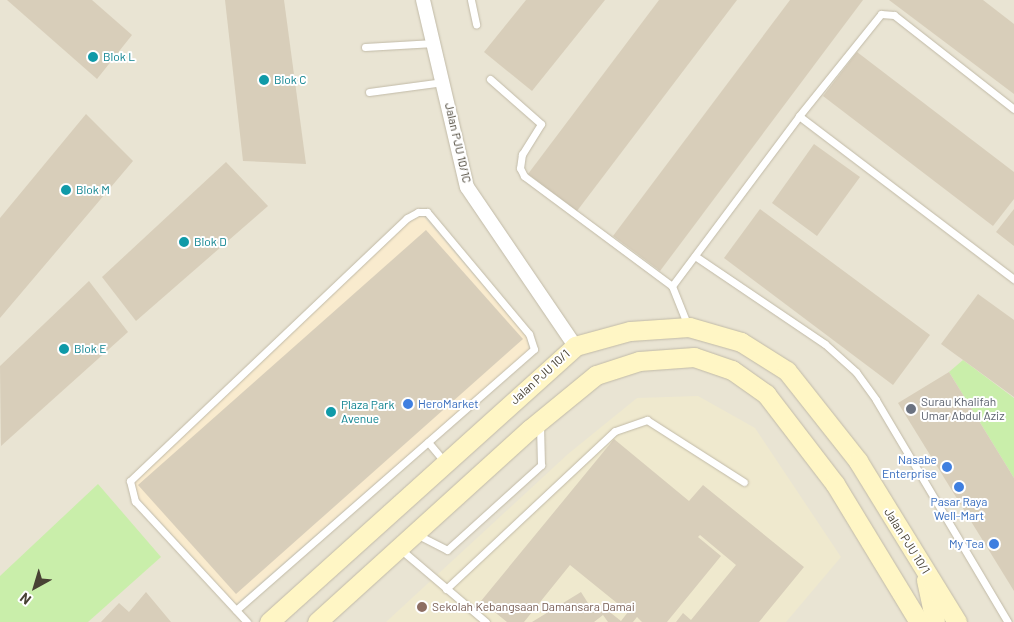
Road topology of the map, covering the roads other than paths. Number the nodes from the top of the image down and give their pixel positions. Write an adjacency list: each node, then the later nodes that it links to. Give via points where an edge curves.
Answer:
1 (423, 0): 4 (street, Jalan PJU 10/1C)
2 (471, 0): 3 (lane)
3 (476, 24)
4 (434, 43): 5 (lane); 7 (street, Jalan PJU 10/1C)
5 (365, 47)
6 (490, 80): 13 (lane, via 541,124 522,154 520,168 530,183)
7 (443, 82): 8 (lane); 15 (street, Jalan PJU 10/1C, via 467,187)
8 (369, 92)
9 (1014, 109): 10 (lane, via 894,16 885,13 877,17)
10 (799, 116): 11 (lane); 12 (lane)
11 (695, 256): 13 (lane); 32 (lane, via 825,344 856,372 876,400)
12 (1014, 279)
13 (672, 286): 14 (lane)
14 (688, 327): 15 (street, Jalan PJU 10/1, via 630,331); 22 (street, Jalan PJU 10/1, via 741,342 787,371 858,461)
15 (575, 346): 18 (street, Jalan PJU 10/1)
16 (540, 420): 20 (street); 20 (lane, via 541,465 447,550); 29 (street, via 596,375 639,361 694,357 732,370 766,394 835,484)
17 (428, 442): 18 (lane); 24 (lane); 24 (lane, via 530,354 534,342 426,212 418,212 407,218 130,481 135,501)
18 (445, 463): 26 (street, Jalan PJU 10/1)
19 (744, 482): 23 (lane, via 647,420 615,431)
20 (415, 533): 21 (street)
21 (398, 548): 23 (lane); 27 (street)
22 (923, 567): 30 (street); 31 (street, Jalan PJU 10/1)
23 (446, 589): 28 (lane)
24 (236, 610): 25 (lane)
25 (247, 622)
26 (269, 622)
27 (317, 622)
28 (486, 622)
29 (919, 622)
30 (935, 622)
31 (957, 622)
32 (1008, 622)

